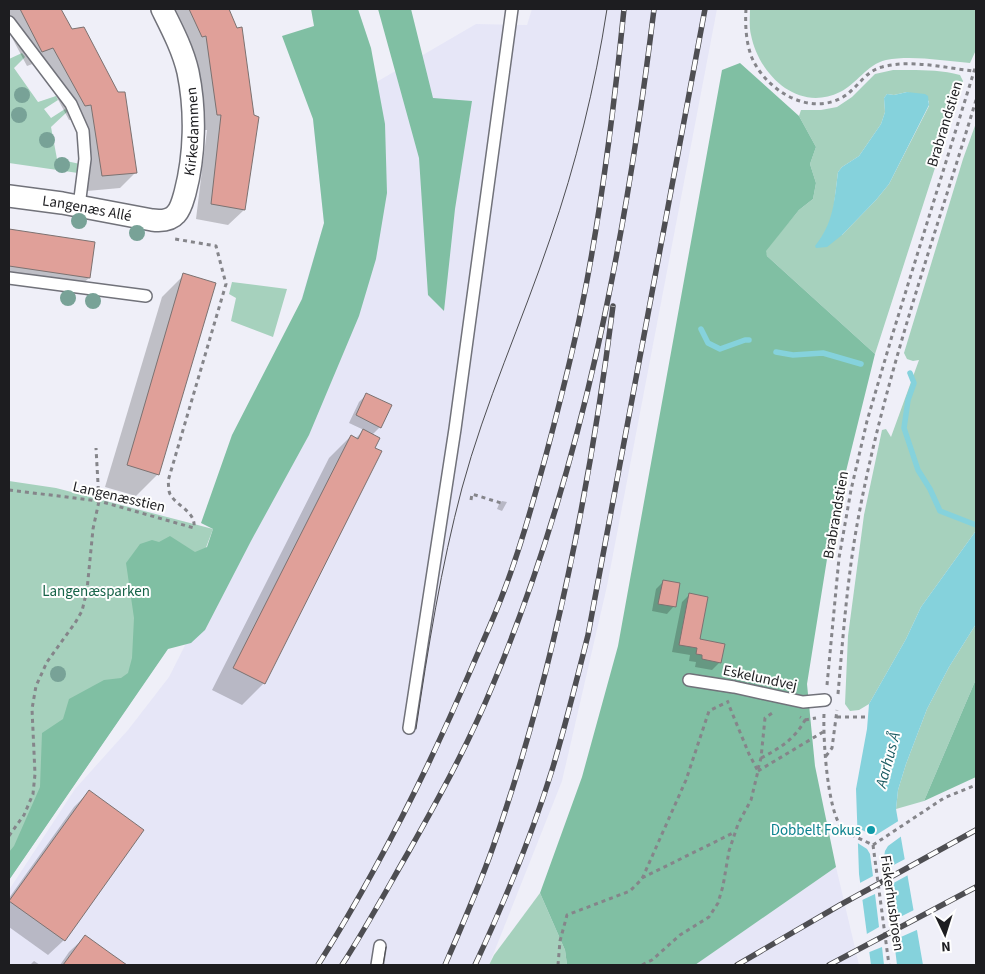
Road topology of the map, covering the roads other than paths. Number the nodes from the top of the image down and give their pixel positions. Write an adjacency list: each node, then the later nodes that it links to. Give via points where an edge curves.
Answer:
1 (162, 9): 6 (street, Kirkedammen, via 176,35 188,72 193,115 193,150 188,180 182,204)
2 (512, 9): 11 (lane, via 455,429)
3 (9, 22): 5 (lane, via 71,104 83,131 85,159)
4 (9, 196): 5 (street, Langenæs Allé)
5 (79, 206): 6 (street, Langenæs Allé, via 152,220)
6 (169, 230)
7 (9, 278): 8 (lane)
8 (146, 296)
9 (689, 680): 10 (lane, Eskelundvej, via 803,702)
10 (825, 700)
11 (409, 728)
12 (380, 946): 13 (lane)
13 (377, 965)

